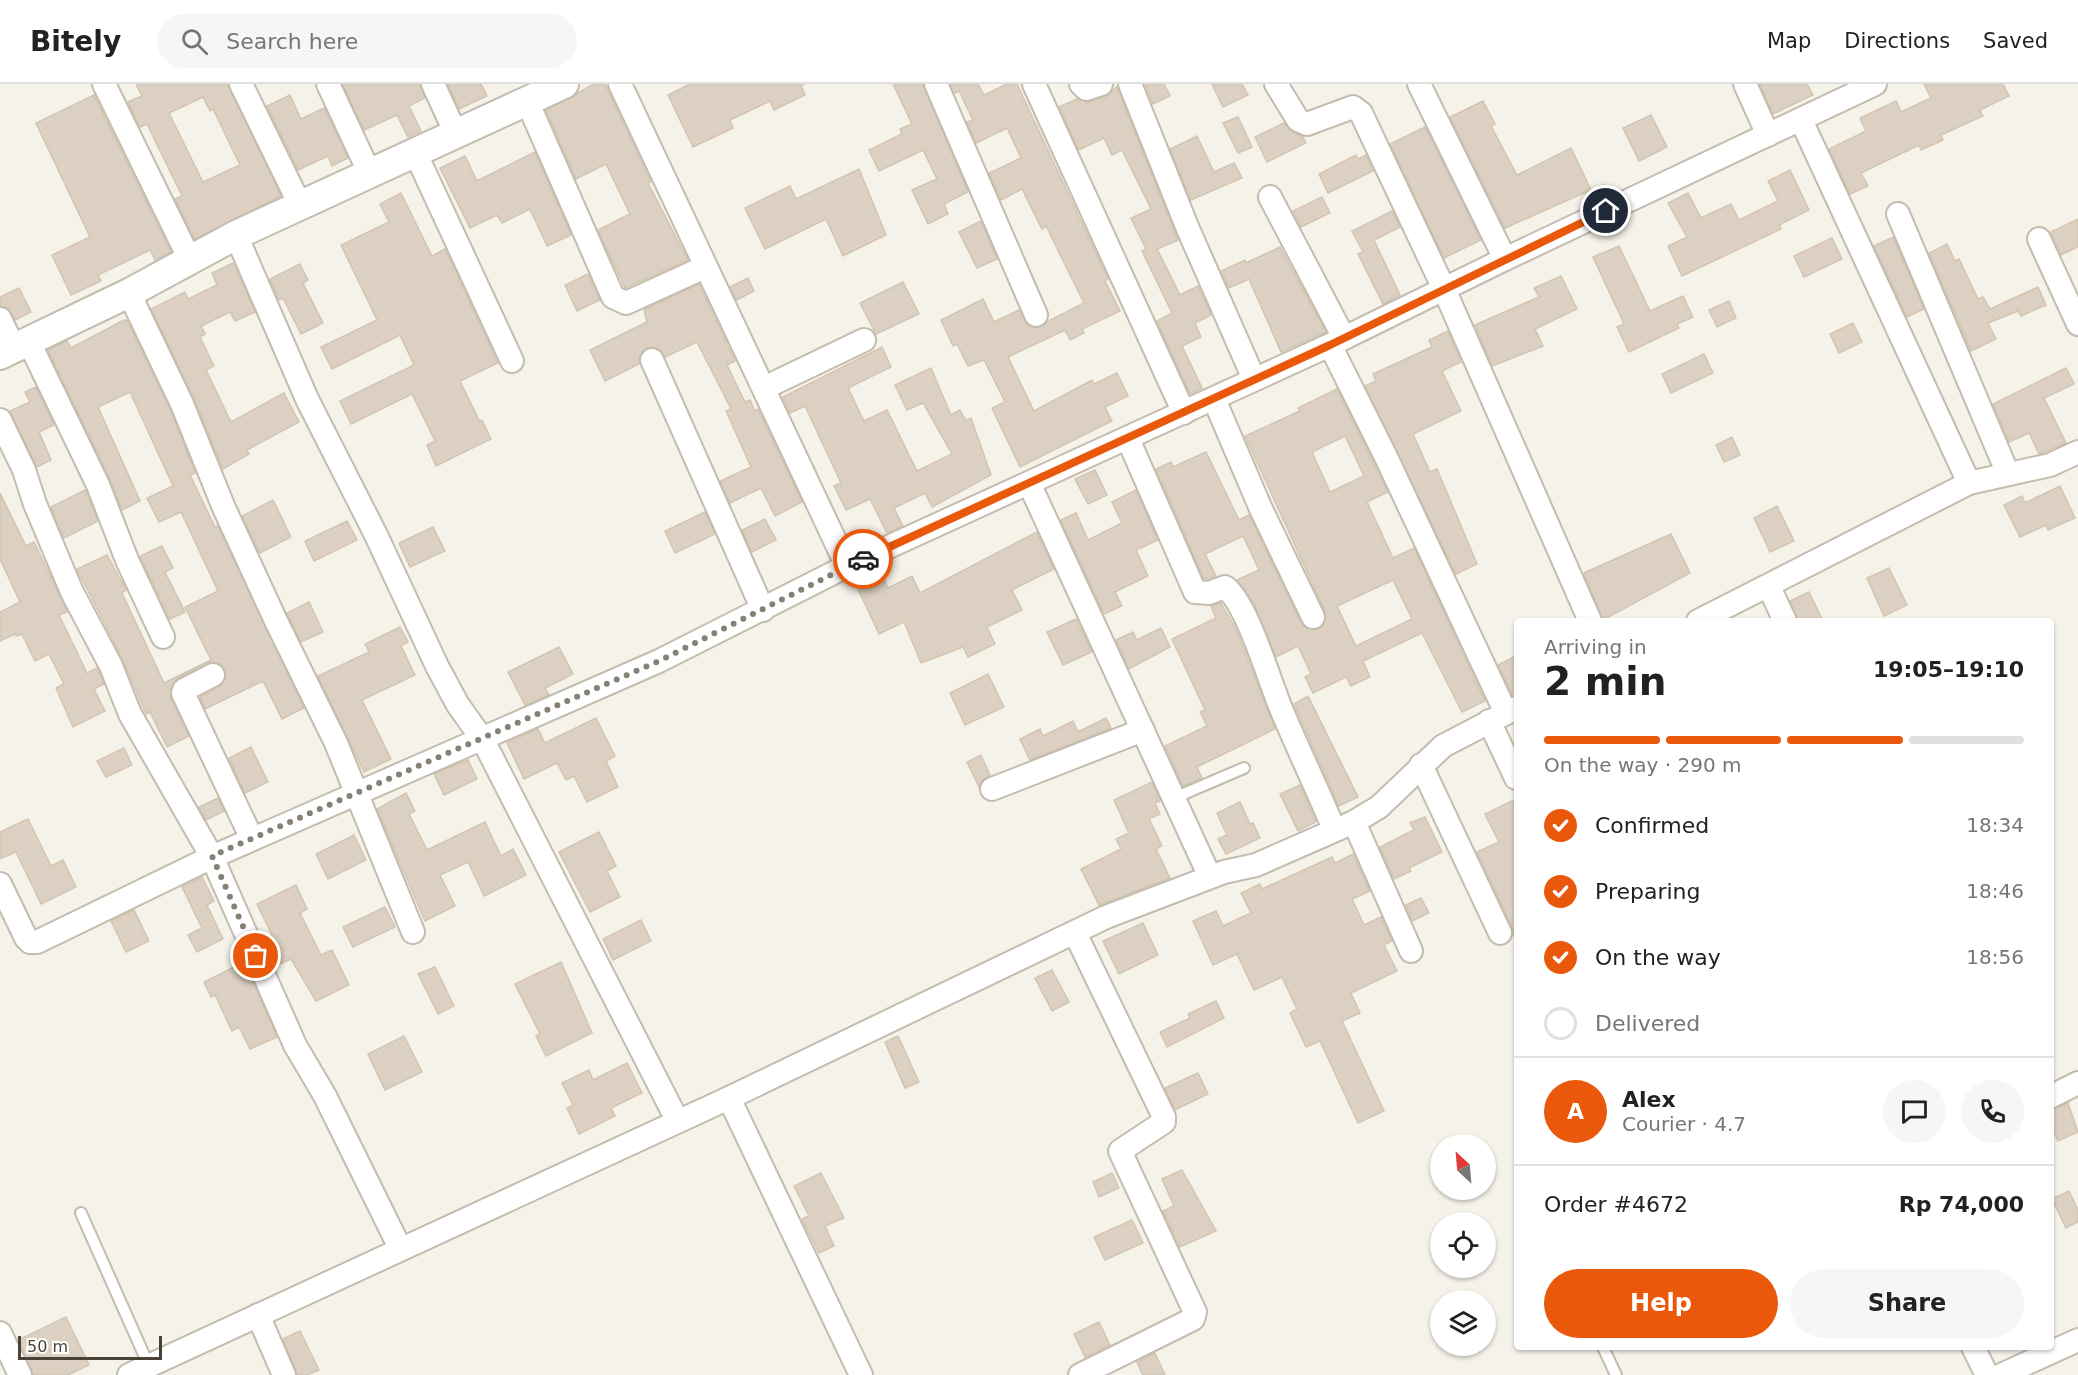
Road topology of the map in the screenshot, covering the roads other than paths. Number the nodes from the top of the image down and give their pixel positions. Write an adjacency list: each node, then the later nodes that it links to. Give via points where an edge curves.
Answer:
1 (104, 84): 28 (street)
2 (241, 84): 23 (street)
3 (328, 84): 21 (street)
4 (433, 84): 18 (street)
5 (564, 84): 16 (street)
6 (620, 84): 29 (street)
7 (936, 84): 32 (street)
8 (1034, 84): 43 (street)
9 (1081, 84): 10 (street, via 1086,89)
10 (1101, 84)
11 (1130, 84): 40 (street)
12 (1276, 84): 30 (street, via 1298,120 1307,124 1353,107 1361,113)
13 (1419, 84): 27 (street)
14 (1745, 84): 19 (street)
15 (1875, 84): 17 (street)
16 (532, 94): 18 (street); 29 (street, via 613,297 626,303)
17 (1801, 120): 19 (street); 49 (street)
18 (456, 134): 20 (street)
19 (1768, 135): 27 (street)
20 (415, 152): 21 (street); 39 (street)
21 (369, 172): 23 (street)
22 (1270, 197): 36 (street)
23 (300, 205): 25 (street)
24 (1898, 214): 47 (street)
25 (236, 235): 28 (street); 61 (street, via 307,399 427,645 458,705)
26 (2039, 239): 34 (street)
27 (1505, 259): 30 (street)
28 (189, 260): 31 (street)
29 (705, 267): 41 (street)
30 (1444, 289): 36 (street); 54 (street)
31 (129, 293): 37 (street); 66 (street)
32 (1036, 315)
33 (0, 319): 37 (street)
34 (2078, 324)
35 (864, 340): 41 (street)
36 (1337, 341): 40 (street); 59 (street)
37 (14, 348): 57 (street, via 98,485)
38 (652, 360): 52 (street)
39 (512, 362)
40 (1254, 379): 42 (street)
41 (764, 388): 50 (street)
42 (1214, 399): 43 (street); 53 (street)
43 (1184, 413): 45 (street)
44 (0, 420): 70 (street, via 72,592 111,666 130,714)
45 (1128, 439): 48 (street); 68 (street, via 1196,592 1209,593 1225,587 1231,591)
46 (2078, 452): 47 (street, via 2050,465)
47 (2008, 474): 49 (street)
48 (1029, 483): 50 (street); 60 (street)
49 (1969, 483): 51 (street)
50 (848, 566): 52 (street)
51 (1769, 587): 55 (street); 56 (street)
52 (763, 610): 61 (street)
53 (1314, 617)
54 (1589, 618)
55 (1704, 618)
56 (1784, 618)
57 (164, 637)
58 (213, 675): 69 (street, via 183,693)
59 (1504, 714): 62 (street, via 1443,746); 63 (street)
60 (1143, 730): 65 (street); 67 (street)
61 (483, 740): 66 (street); 80 (street)
62 (1421, 765): 68 (street, via 1379,807); 75 (street)
63 (1514, 767)
64 (1244, 768): 67 (lane)
65 (992, 789)
66 (355, 792): 69 (street); 73 (street)
67 (1174, 798): 71 (street)
68 (1344, 825): 71 (street, via 1256,865); 76 (street)
69 (252, 839): 70 (street)
70 (212, 856): 72 (street, via 37,942 26,938); 82 (street, via 295,1045 325,1096)
71 (1210, 877): 74 (street)
72 (0, 884)
73 (413, 932)
74 (1075, 933): 79 (street); 92 (street, via 1164,1115 1164,1122 1120,1151 1195,1312 1193,1319)
75 (1500, 933)
76 (1411, 951)
77 (2078, 1083): 78 (street)
78 (2054, 1094)
79 (729, 1098): 80 (street); 91 (street)
80 (677, 1120): 82 (street)
81 (81, 1213): 88 (lane)
82 (400, 1248): 83 (street)
83 (258, 1315): 88 (street); 90 (street)
84 (0, 1333): 89 (street)
85 (2078, 1340): 95 (street)
86 (1604, 1350): 93 (lane)
87 (1974, 1350): 94 (street)
88 (153, 1369)
89 (20, 1375)
90 (284, 1375)
91 (861, 1375)
92 (1080, 1375)
93 (1616, 1375)
94 (1987, 1375)
95 (2001, 1375)

